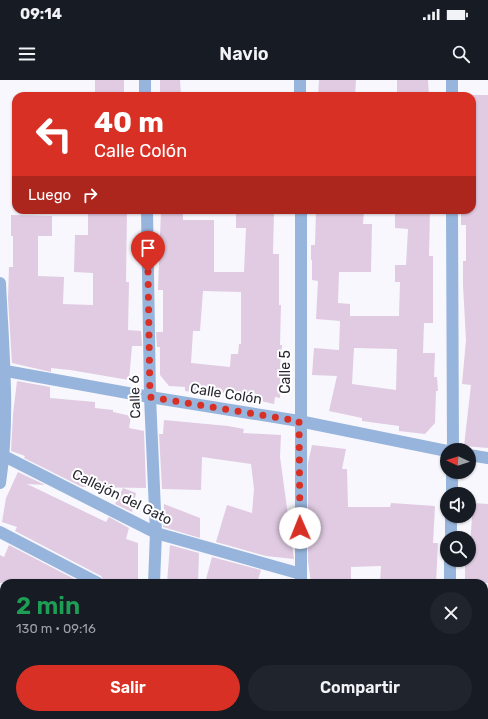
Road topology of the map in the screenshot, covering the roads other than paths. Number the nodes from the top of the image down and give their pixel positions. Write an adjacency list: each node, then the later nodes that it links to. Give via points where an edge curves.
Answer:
1 (145, 80): 4 (street)
2 (300, 80): 5 (street)
3 (452, 80): 6 (street)
4 (145, 92)
5 (300, 92)
6 (452, 92)
7 (147, 214): 12 (street, Calle 6)
8 (301, 214): 13 (street, Calle 5)
9 (452, 214): 14 (street)
10 (0, 283): 11 (street)
11 (2, 370): 12 (street, Calle Colón); 16 (street)
12 (150, 397): 13 (street, Calle Colón); 21 (street, Calle 6)
13 (299, 421): 15 (street, Calle Colón); 23 (street, Calle 5)
14 (453, 443)
15 (440, 450)
16 (4, 456): 19 (street); 21 (street, Callejón del Gato)
17 (476, 456): 18 (street)
18 (488, 458)
19 (0, 482)
20 (0, 532): 24 (street)
21 (156, 533): 23 (street, Callejón del Gato); 25 (street, Calle 6)
22 (450, 567): 26 (street)
23 (301, 578)
24 (90, 579)
25 (154, 579)
26 (450, 579)

